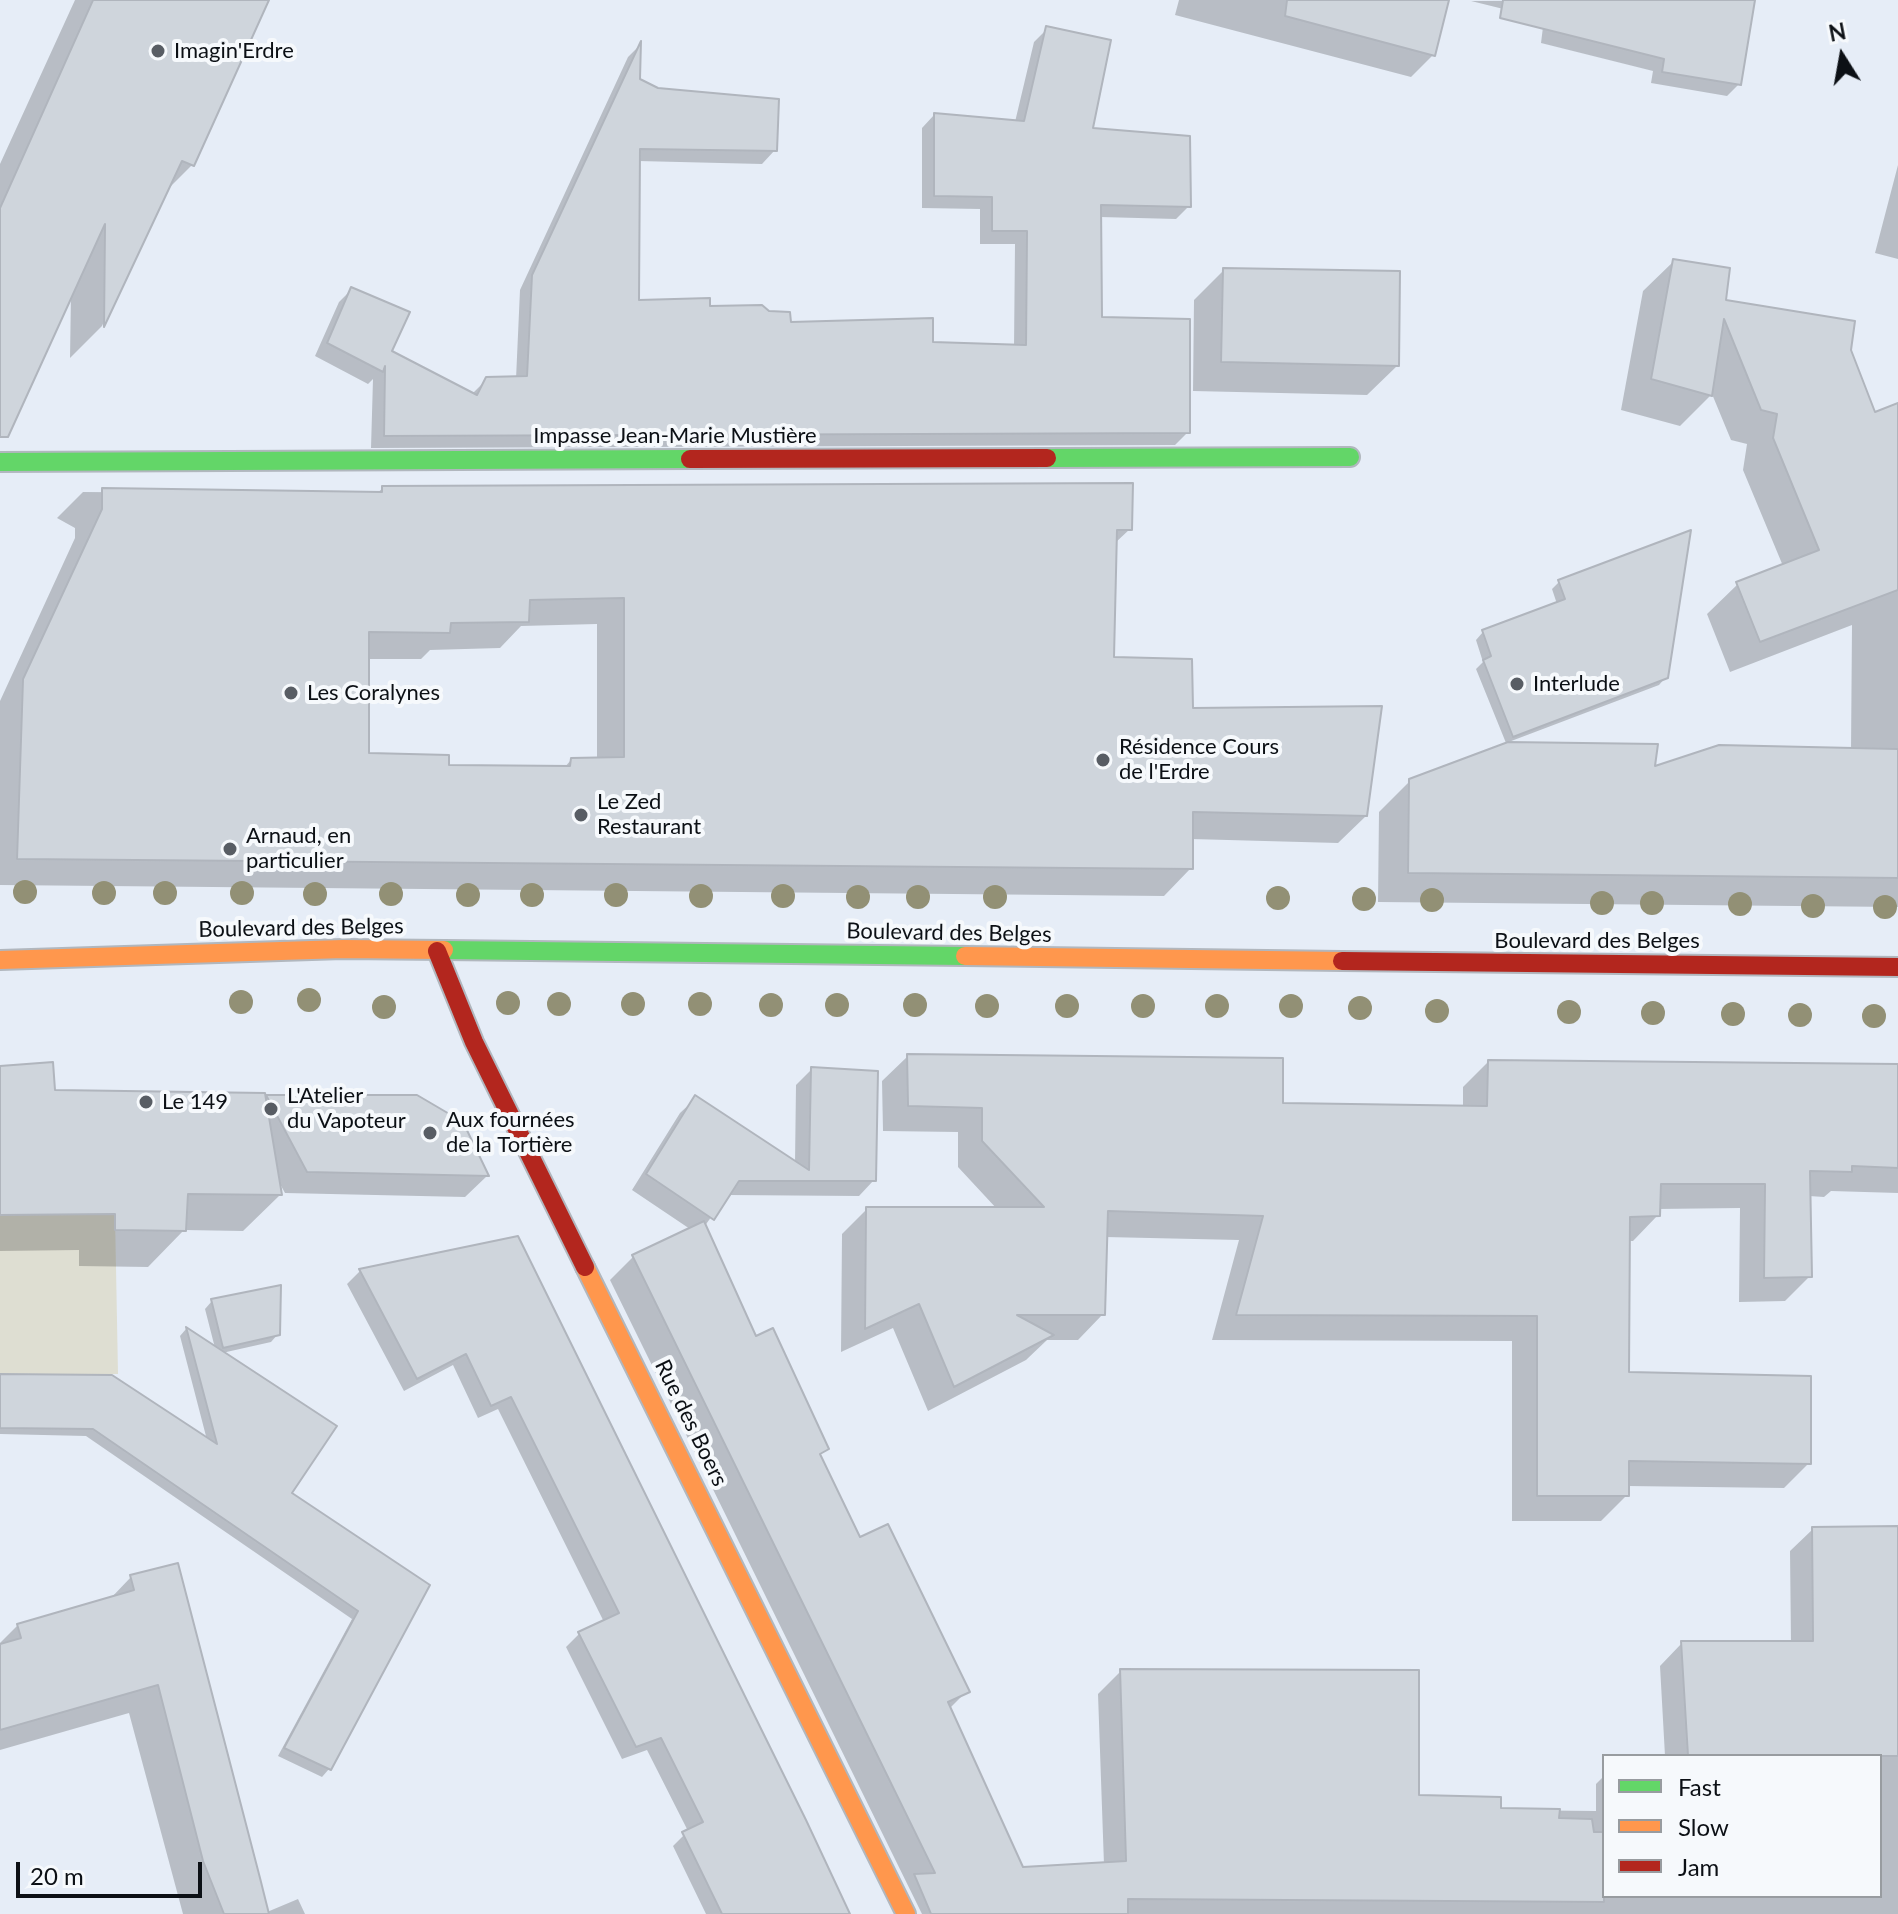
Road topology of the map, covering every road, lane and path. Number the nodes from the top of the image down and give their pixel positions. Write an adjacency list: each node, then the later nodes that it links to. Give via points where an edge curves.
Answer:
1 (1350, 457): 2 (street, Impasse Jean-Marie Mustière)
2 (0, 462)
3 (437, 951): 4 (street, Boulevard des Belges); 5 (street, Boulevard des Belges); 6 (street, Rue des Boers, via 474,1042)
4 (0, 960)
5 (1898, 967)
6 (906, 1914)

